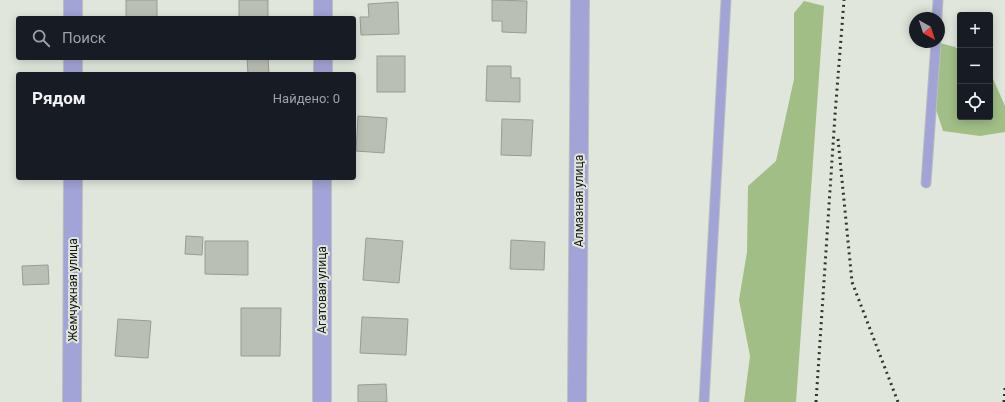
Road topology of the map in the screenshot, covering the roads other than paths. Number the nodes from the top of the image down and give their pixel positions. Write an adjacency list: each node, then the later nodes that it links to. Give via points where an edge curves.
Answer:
1 (73, 0): 7 (street)
2 (323, 0): 8 (street)
3 (580, 0): 19 (street, Алмазная улица)
4 (726, 0): 20 (lane)
5 (938, 0): 6 (lane)
6 (937, 12)
7 (73, 16)
8 (323, 16)
9 (936, 48): 16 (lane)
10 (73, 60): 12 (street)
11 (323, 60): 13 (street)
12 (73, 72)
13 (323, 72)
14 (73, 180): 17 (street, Жемчужная улица)
15 (322, 180): 18 (street, Агатовая улица)
16 (926, 183)
17 (72, 402)
18 (322, 402)
19 (577, 402)
20 (704, 402)

